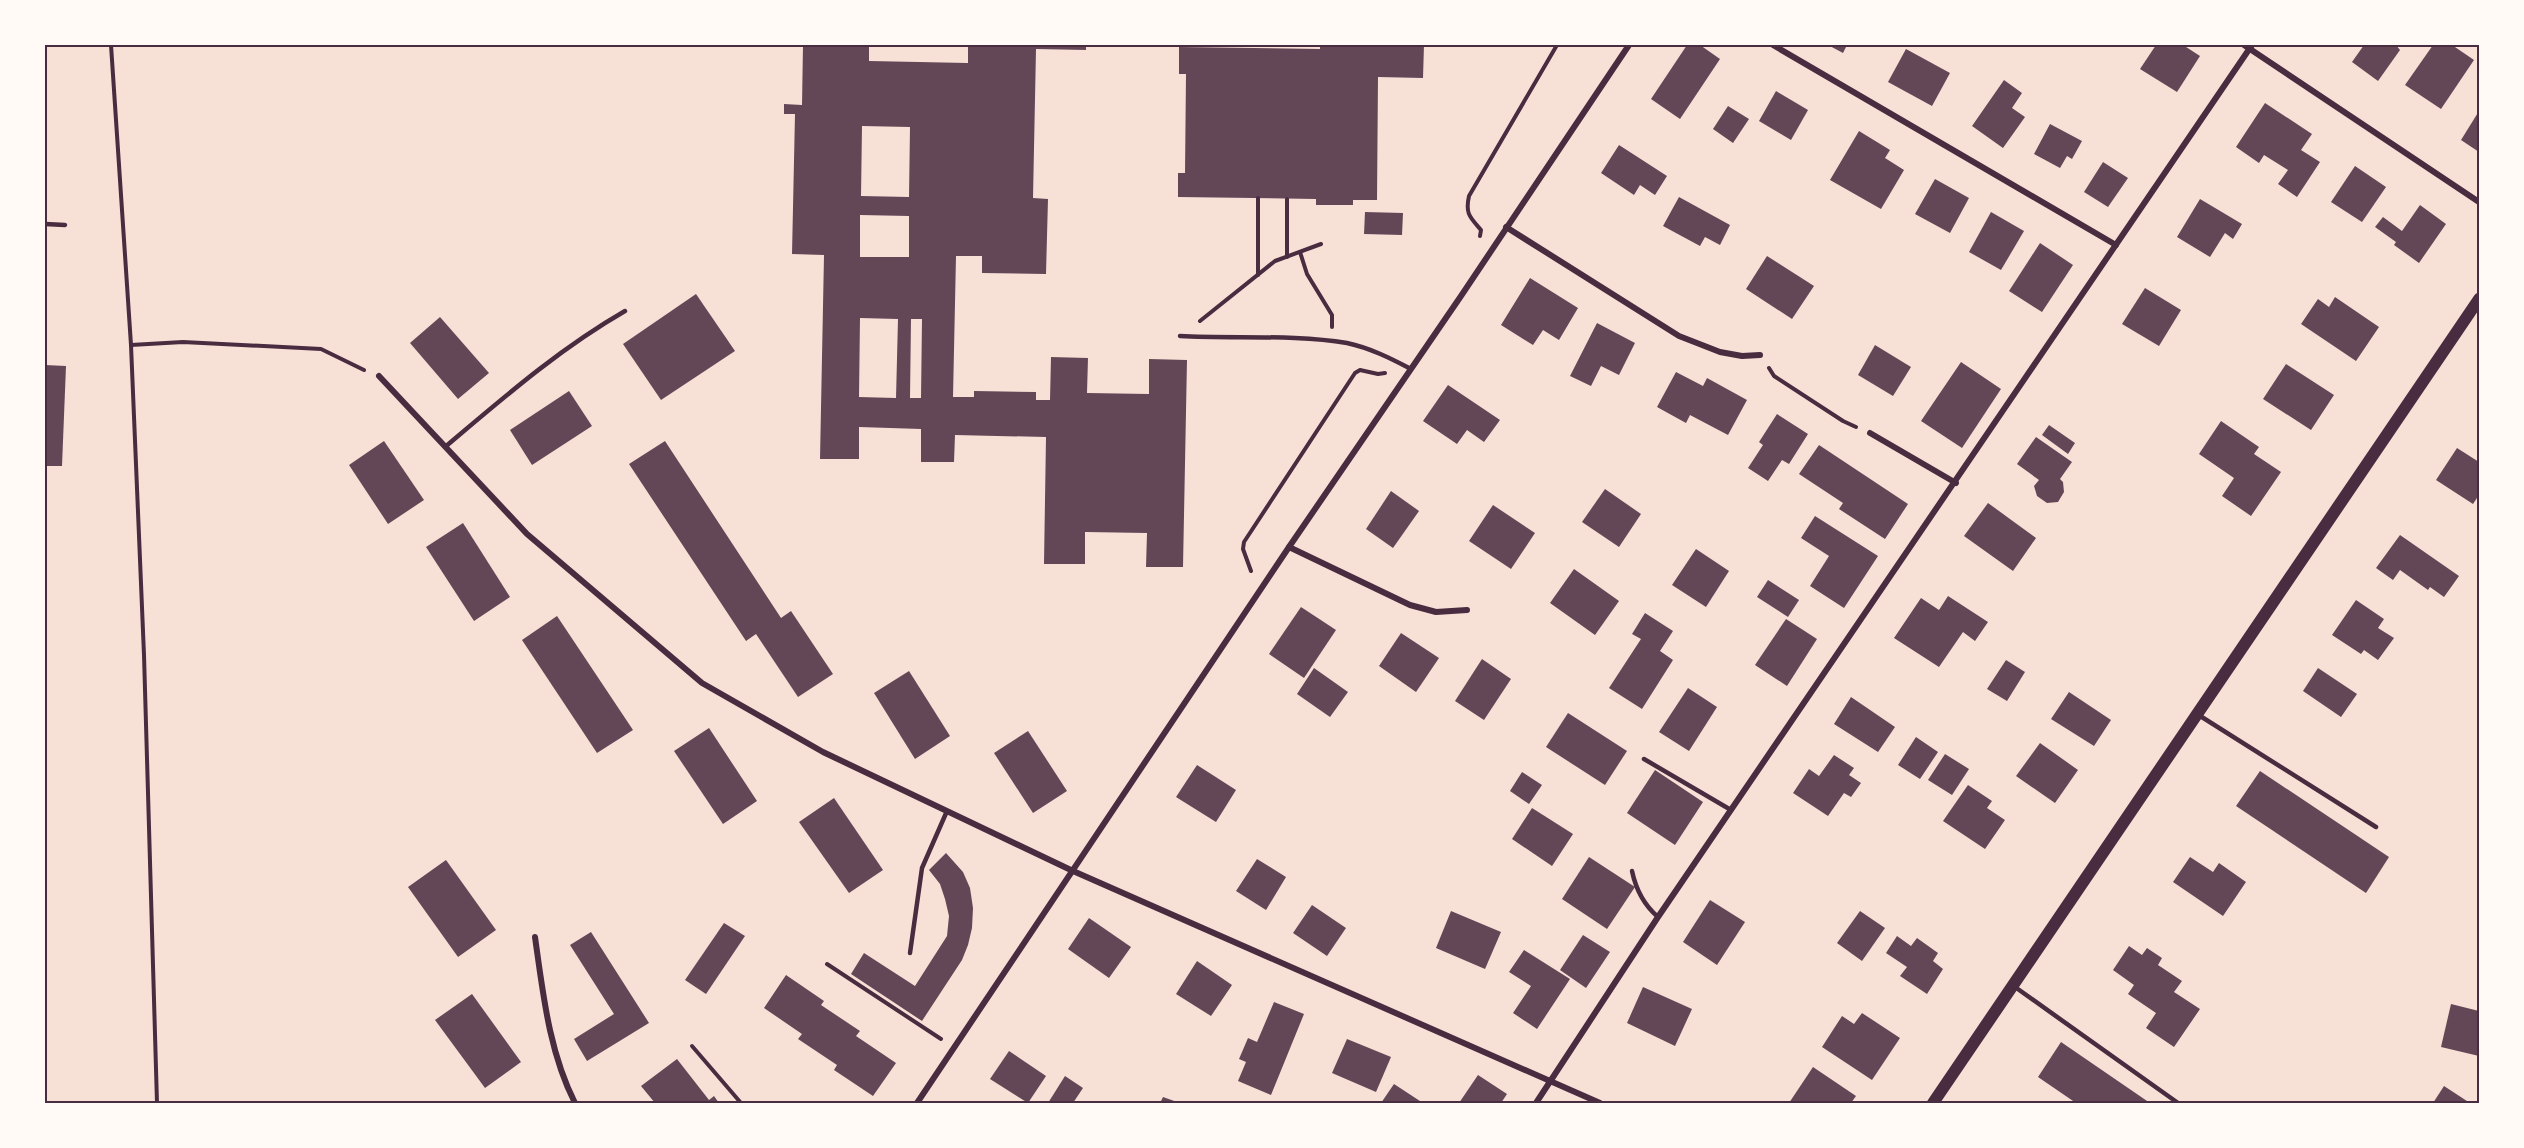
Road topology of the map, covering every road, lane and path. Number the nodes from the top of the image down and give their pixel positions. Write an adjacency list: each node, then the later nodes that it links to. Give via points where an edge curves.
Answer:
1 (111, 45): 22 (path)
2 (1557, 45): 12 (path, via 1469,196 1467,216 1481,230)
3 (1629, 45): 11 (street)
4 (1773, 45): 14 (street)
5 (2248, 46): 8 (street); 14 (street)
6 (1258, 198): 17 (path)
7 (1287, 199): 16 (path)
8 (2479, 201)
9 (45, 224): 10 (lane)
10 (65, 225)
11 (1506, 227): 23 (street, via 1680,336 1720,352); 25 (street)
12 (1479, 238)
13 (1321, 244): 15 (path)
14 (2116, 245): 29 (street)
15 (1300, 252): 16 (path); 21 (path, via 1307,273 1332,315)
16 (1287, 257): 17 (path, via 1275,261)
17 (1258, 276): 20 (path)
18 (2479, 299): 33 (main road)
19 (625, 311): 28 (lane, via 538,368)
20 (1180, 336): 21 (lane)
21 (1332, 342): 24 (lane, via 1378,352)
22 (131, 345): 26 (path, via 183,342 321,349); 48 (path)
23 (1760, 355): 27 (path, via 1774,376)
24 (1395, 361): 25 (lane); 31 (path, via 1382,374 1367,370 1354,373 1244,542 1252,569)
25 (1411, 369): 30 (street)
26 (379, 376): 28 (street)
27 (1870, 434): 29 (street)
28 (445, 447): 36 (street, via 527,534 702,683 824,752)
29 (1956, 483): 35 (street)
30 (1288, 547): 32 (street, via 1410,604 1436,612); 38 (street)
31 (1249, 579)
32 (1467, 610)
33 (2197, 714): 37 (lane); 44 (main road)
34 (1644, 759): 35 (lane)
35 (1731, 810): 40 (street)
36 (947, 811): 38 (street); 42 (lane, via 922,868)
37 (2376, 827)
38 (1073, 871): 46 (street); 47 (street)
39 (1632, 871): 40 (lane, via 1646,906)
40 (1658, 917): 47 (street)
41 (535, 937): 49 (street, via 546,1012 564,1081)
42 (910, 952)
43 (827, 964): 46 (path)
44 (2013, 985): 54 (main road); 55 (lane)
45 (692, 1046): 50 (path)
46 (955, 1048): 51 (street)
47 (1551, 1081): 52 (street); 53 (street)
48 (157, 1103)
49 (575, 1103)
50 (741, 1103)
51 (917, 1103)
52 (1536, 1103)
53 (1600, 1103)
54 (1932, 1103)
55 (2178, 1103)

